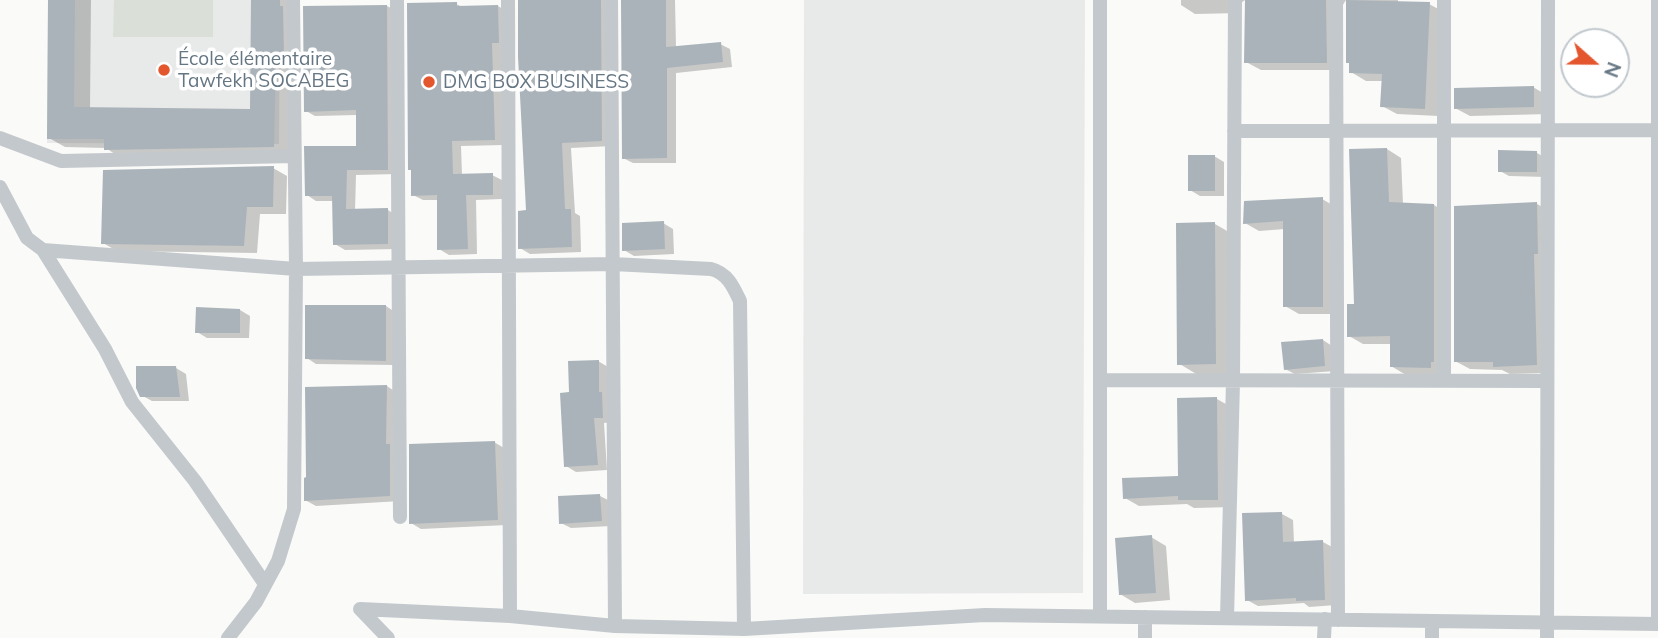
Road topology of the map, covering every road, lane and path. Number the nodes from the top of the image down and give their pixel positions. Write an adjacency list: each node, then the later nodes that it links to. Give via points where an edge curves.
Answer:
1 (293, 0): 17 (street)
2 (397, 0): 22 (street)
3 (508, 0): 21 (street)
4 (611, 0): 20 (street)
5 (1100, 0): 24 (street)
6 (1235, 0): 14 (street)
7 (1336, 0): 15 (street)
8 (1444, 0): 11 (street)
9 (1548, 0): 12 (street)
10 (1658, 0): 13 (street)
11 (1444, 130): 12 (street); 15 (street); 27 (street)
12 (1548, 130): 13 (street); 28 (street)
13 (1658, 130): 37 (street, via 1658,624)
14 (1234, 131): 15 (street); 26 (street)
15 (1335, 131): 25 (street)
16 (0, 138): 17 (street, via 61,161)
17 (295, 156): 23 (street)
18 (0, 187): 19 (street, via 27,238)
19 (43, 250): 23 (street); 30 (street, via 132,402 195,481)
20 (613, 264): 21 (street); 38 (street); 39 (street, via 711,269 733,285 740,301)
21 (509, 265): 22 (street); 31 (street)
22 (399, 267): 23 (street); 29 (street)
23 (296, 269): 30 (street, via 294,509 278,561)
24 (1100, 380): 26 (street); 32 (street)
25 (1337, 380): 26 (street); 27 (street); 35 (street)
26 (1233, 381): 34 (street)
27 (1444, 381): 28 (street)
28 (1547, 381): 37 (street)
29 (400, 517)
30 (265, 584): 40 (street)
31 (510, 616): 38 (street); 41 (street, via 360,609)
32 (1100, 616): 33 (street); 39 (street, via 985,615)
33 (1145, 617): 34 (street); 42 (street)
34 (1227, 618): 35 (street)
35 (1331, 620): 36 (street); 43 (street)
36 (1432, 621): 37 (street); 44 (street)
37 (1548, 622): 45 (street)
38 (615, 626): 39 (street)
39 (744, 629)
40 (228, 638)
41 (388, 638)
42 (1145, 638)
43 (1324, 638)
44 (1432, 638)
45 (1547, 638)

